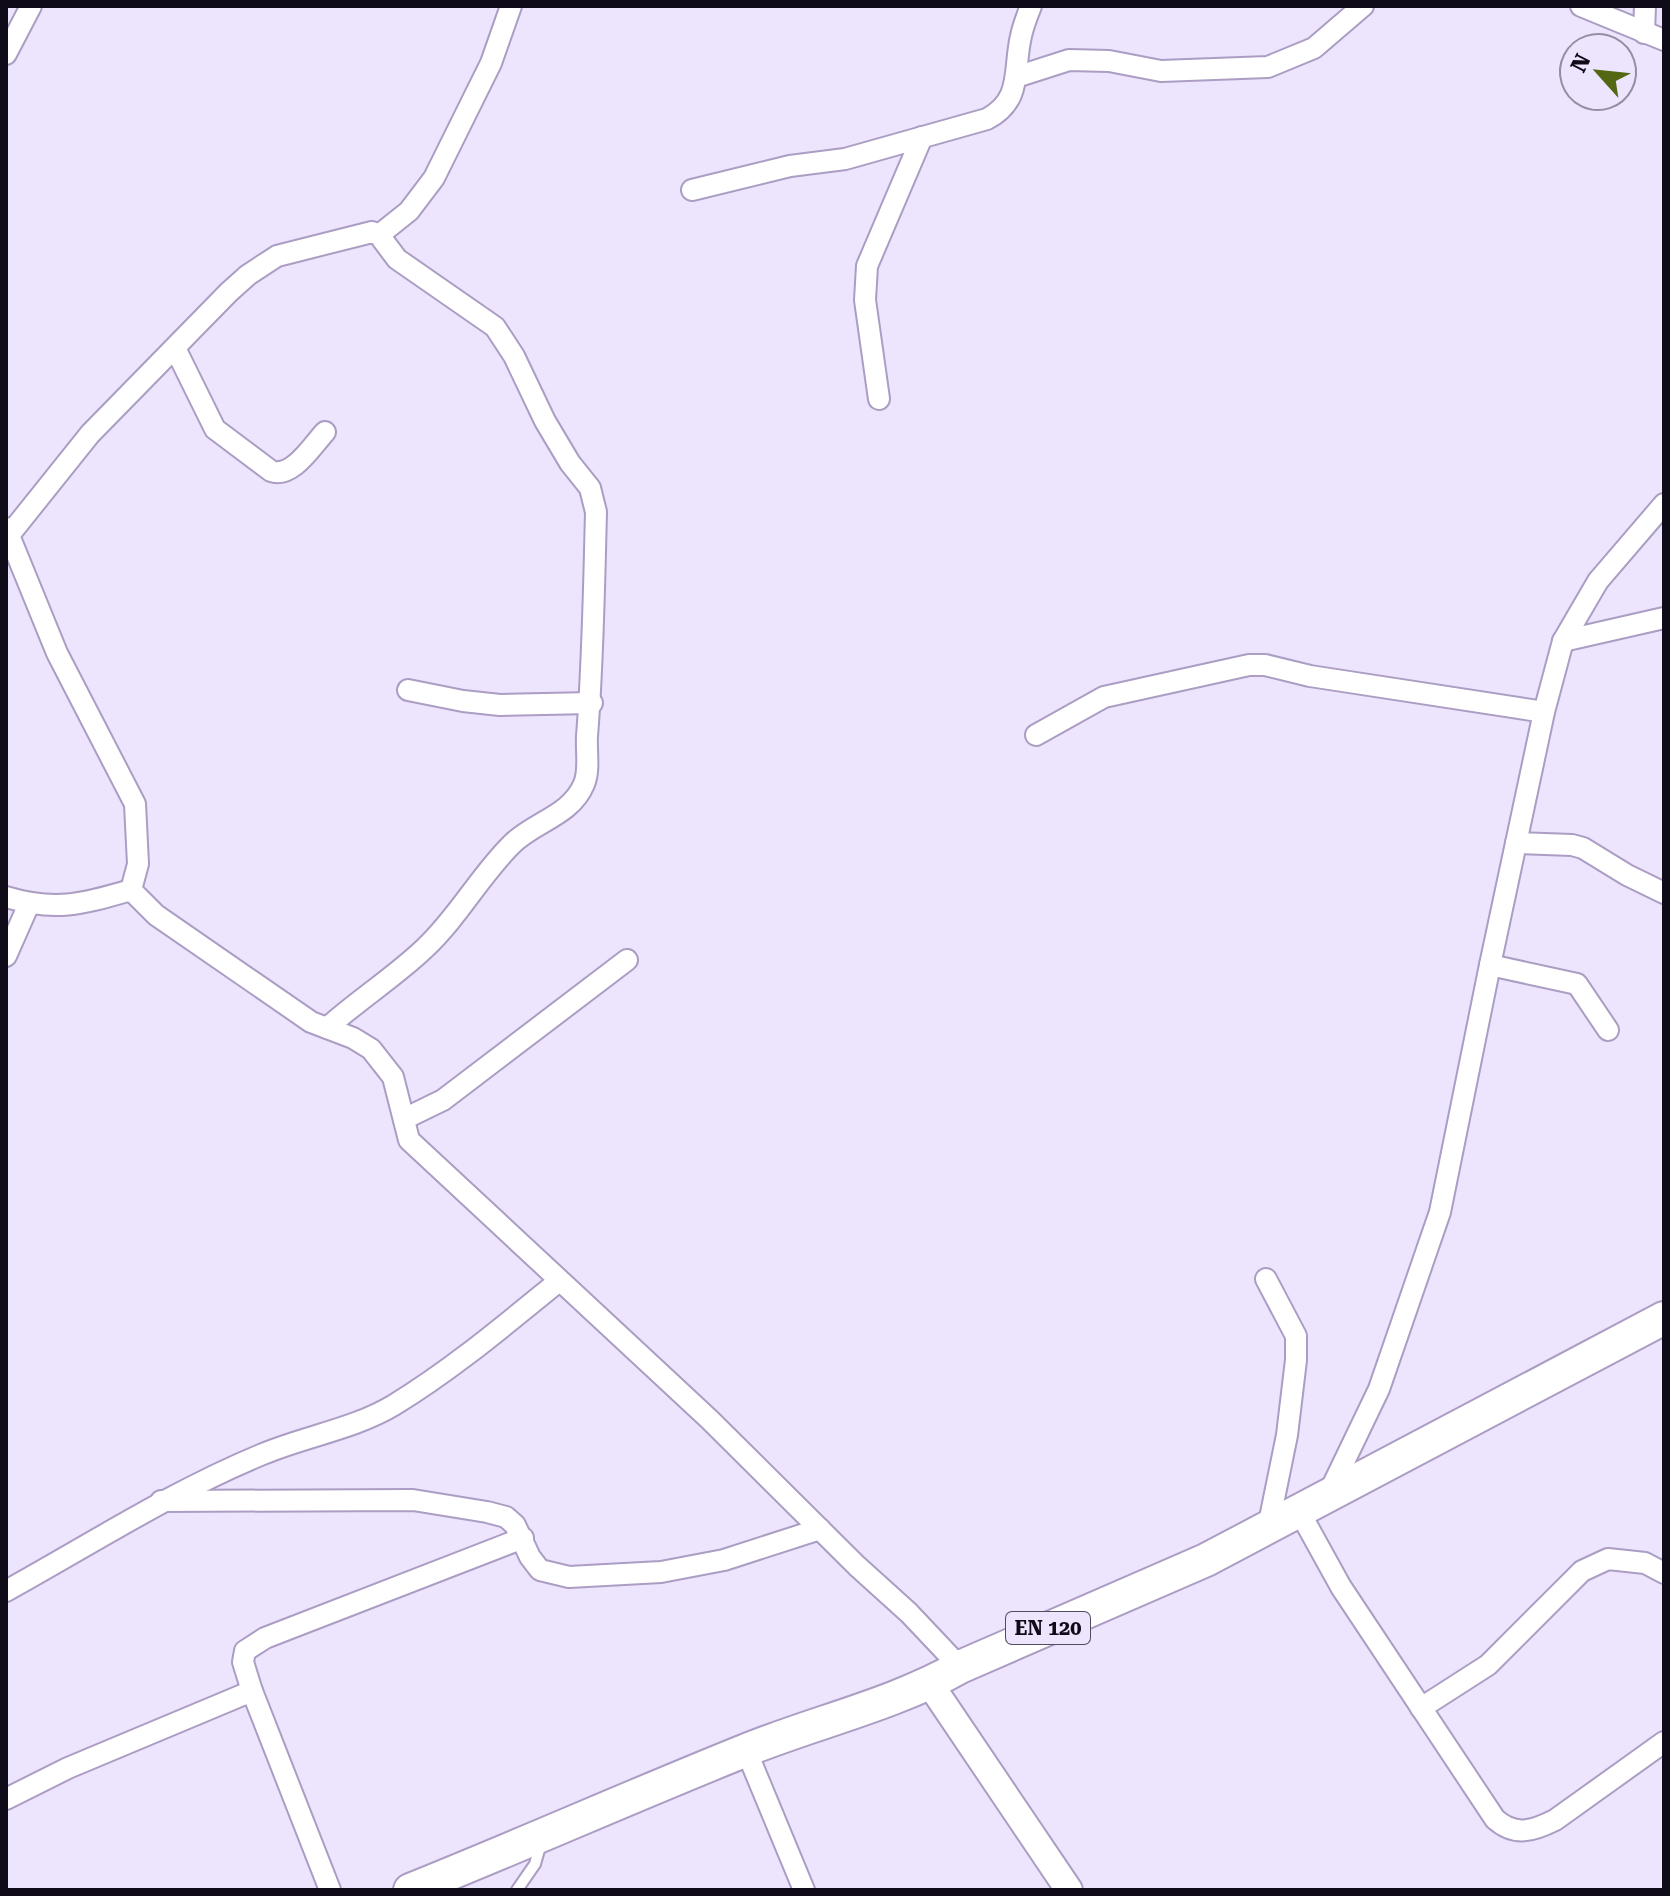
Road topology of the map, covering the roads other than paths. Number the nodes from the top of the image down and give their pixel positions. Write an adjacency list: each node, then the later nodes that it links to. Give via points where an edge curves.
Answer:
1 (31, 6): 9 (street)
2 (511, 6): 13 (street, via 491,63 434,178 409,211)
3 (1031, 6): 10 (street)
4 (1363, 6): 10 (street, via 1314,48 1268,67 1161,71 1069,60)
5 (1581, 6): 7 (street)
6 (1645, 6): 7 (street)
7 (1644, 33): 8 (street)
8 (1664, 40)
9 (6, 54)
10 (1016, 77): 11 (street, via 1010,100 1000,112)
11 (922, 137): 12 (street, via 845,159 790,166); 15 (street, via 867,266 865,300)
12 (692, 190)
13 (379, 235): 14 (street, via 365,233 277,256 238,283); 23 (street, via 397,259 495,327 545,421 590,488 596,512)
14 (175, 348): 16 (street, via 215,429 271,471 289,471); 19 (street, via 90,434)
15 (879, 399)
16 (325, 432)
17 (1664, 504): 18 (street)
18 (1656, 528): 21 (street, via 1598,581)
19 (8, 531): 27 (street, via 57,653 135,804 138,864)
20 (1664, 618): 21 (street)
21 (1563, 641): 24 (street)
22 (408, 690): 23 (street, via 500,705)
23 (592, 703): 34 (street, via 587,775 569,807 511,844 423,950)
24 (1544, 712): 25 (street, via 1249,665 1104,697); 26 (street)
25 (1036, 735)
26 (1516, 843): 28 (street, via 1583,848); 33 (street)
27 (131, 890): 30 (street, via 86,903); 34 (street, via 156,915)
28 (1664, 893)
29 (6, 897): 30 (street)
30 (29, 904): 31 (street)
31 (6, 956)
32 (627, 960): 36 (street, via 443,1100)
33 (1490, 965): 35 (street, via 1577,984); 41 (street, via 1437,1224 1379,1389)
34 (327, 1028): 36 (street, via 371,1049 385,1064)
35 (1608, 1030)
36 (404, 1119): 38 (street, via 409,1140)
37 (1266, 1279): 42 (street, via 1296,1336 1287,1435)
38 (559, 1281): 40 (street, via 392,1406 265,1453); 43 (street)
39 (1664, 1318): 41 (main road, EN 120)
40 (161, 1501): 44 (street, via 413,1500 506,1517); 46 (street)
41 (1313, 1505): 42 (main road, EN 120); 50 (street, via 1341,1587)
42 (1268, 1528): 47 (main road, EN 120)
43 (820, 1529): 44 (street, via 724,1560 661,1572 569,1577 540,1570); 47 (street)
44 (523, 1538): 49 (street, via 265,1638 245,1651)
45 (1664, 1573): 50 (street, via 1645,1563 1608,1559 1582,1571 1488,1665)
46 (6, 1591)
47 (960, 1667): 48 (main road, EN 120)
48 (930, 1684): 52 (main road, EN 120); 59 (street)
49 (252, 1691): 53 (street); 55 (street)
50 (1421, 1708): 51 (street, via 1495,1819 1519,1832 1555,1820)
51 (1664, 1742)
52 (746, 1750): 54 (main road, EN 120); 58 (street)
53 (6, 1799)
54 (543, 1837): 56 (main road, EN 120); 57 (lane, via 535,1864)
55 (330, 1890)
56 (410, 1890)
57 (517, 1890)
58 (804, 1890)
59 (1069, 1890)

